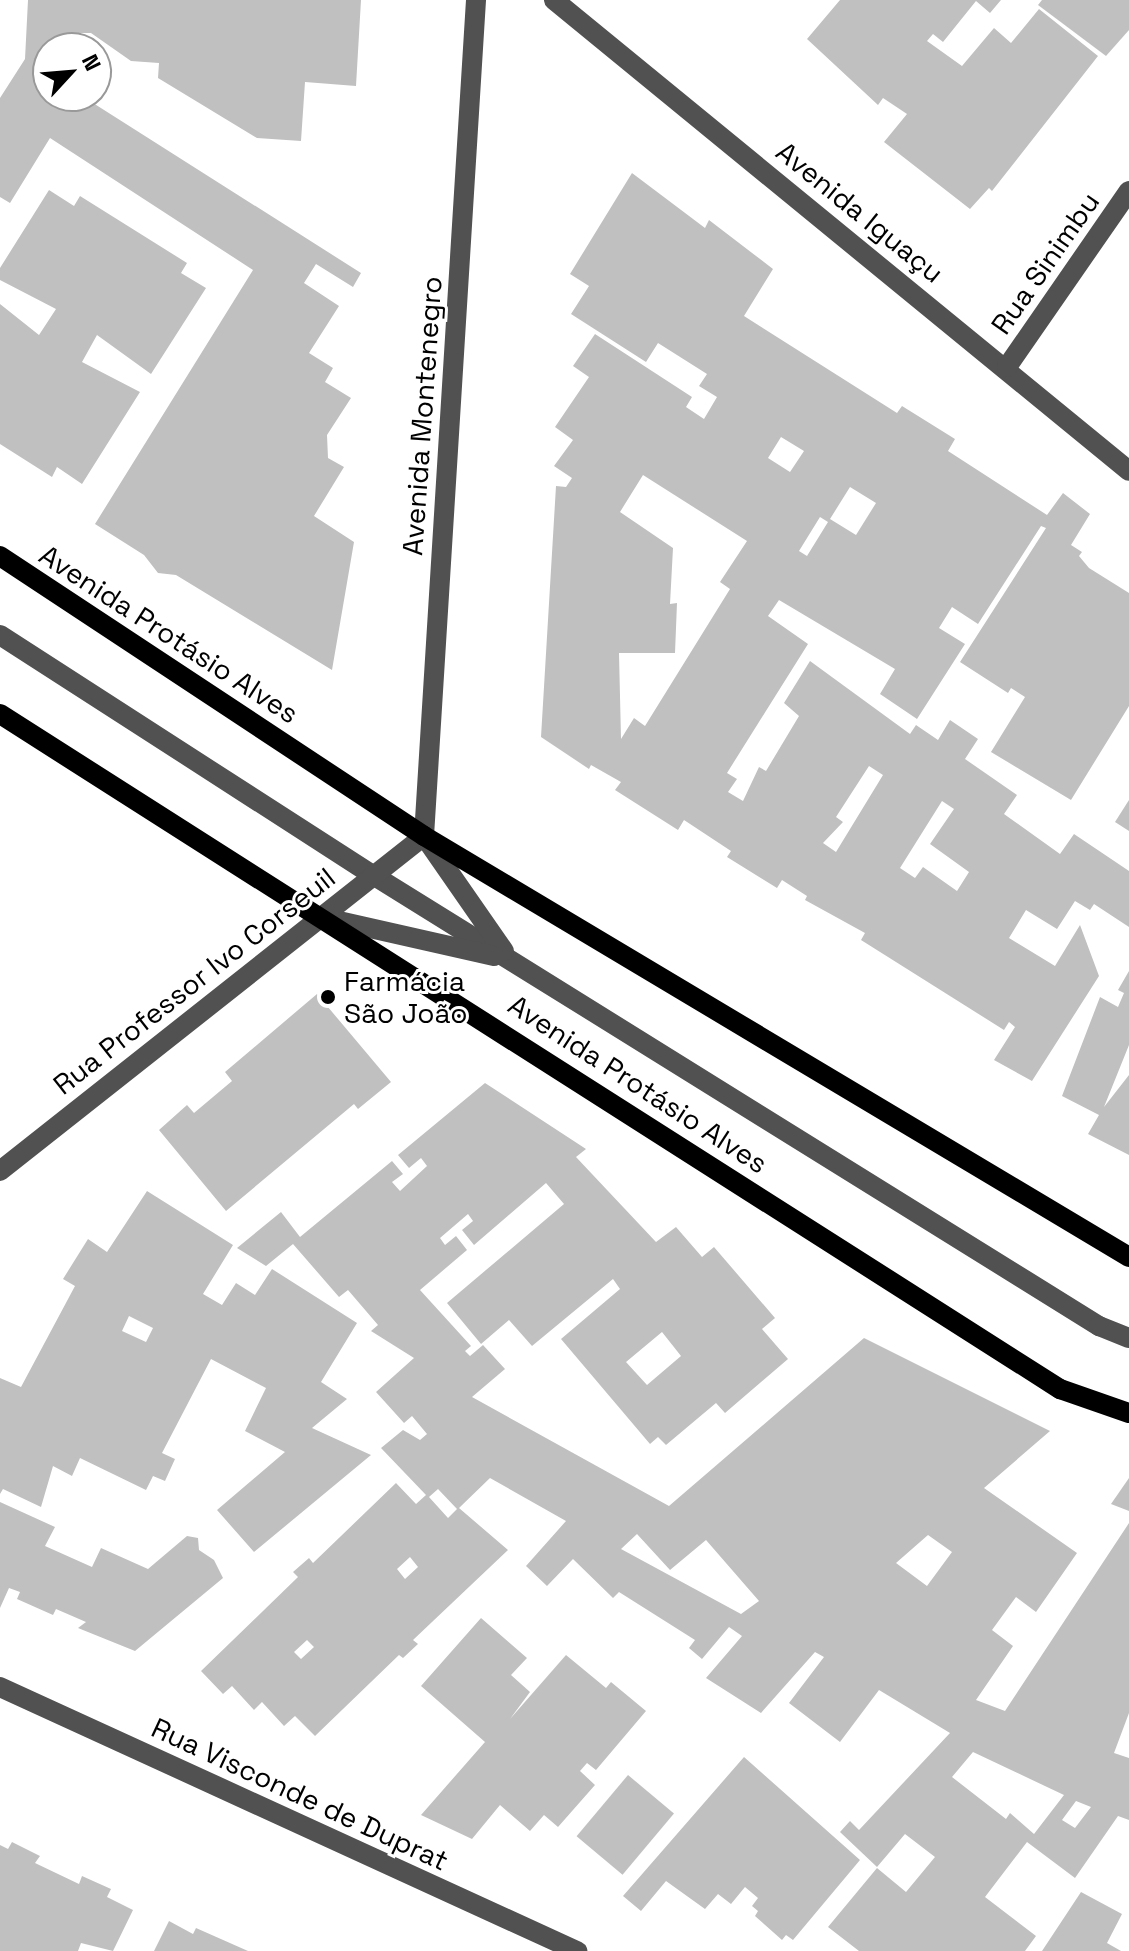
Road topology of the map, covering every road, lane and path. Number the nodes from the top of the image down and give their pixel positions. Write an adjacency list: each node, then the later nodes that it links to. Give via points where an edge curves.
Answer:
1 (476, 0): 9 (street, Avenida Montenegro)
2 (554, 0): 4 (street, Avenida Iguaçu)
3 (1129, 191): 4 (street, Rua Sinimbu)
4 (1007, 367): 5 (street, Avenida Iguaçu)
5 (1129, 471)
6 (0, 556): 9 (main road, Avenida Protásio Alves)
7 (0, 635): 10 (street)
8 (0, 714): 11 (main road, Avenida Protásio Alves)
9 (424, 836): 10 (street, Rua Professor Ivo Corseuil); 12 (street); 14 (main road, Avenida Protásio Alves)
10 (373, 875): 11 (street, Rua Professor Ivo Corseuil); 12 (street)
11 (325, 916): 12 (street); 13 (street, Rua Professor Ivo Corseuil); 16 (main road, Avenida Protásio Alves, via 1060,1389)
12 (509, 960): 15 (street, via 1099,1326)
13 (0, 1171)
14 (1129, 1257)
15 (1129, 1338)
16 (1129, 1413)
17 (0, 1687): 18 (street, Rua Visconde de Duprat)
18 (577, 1951)

